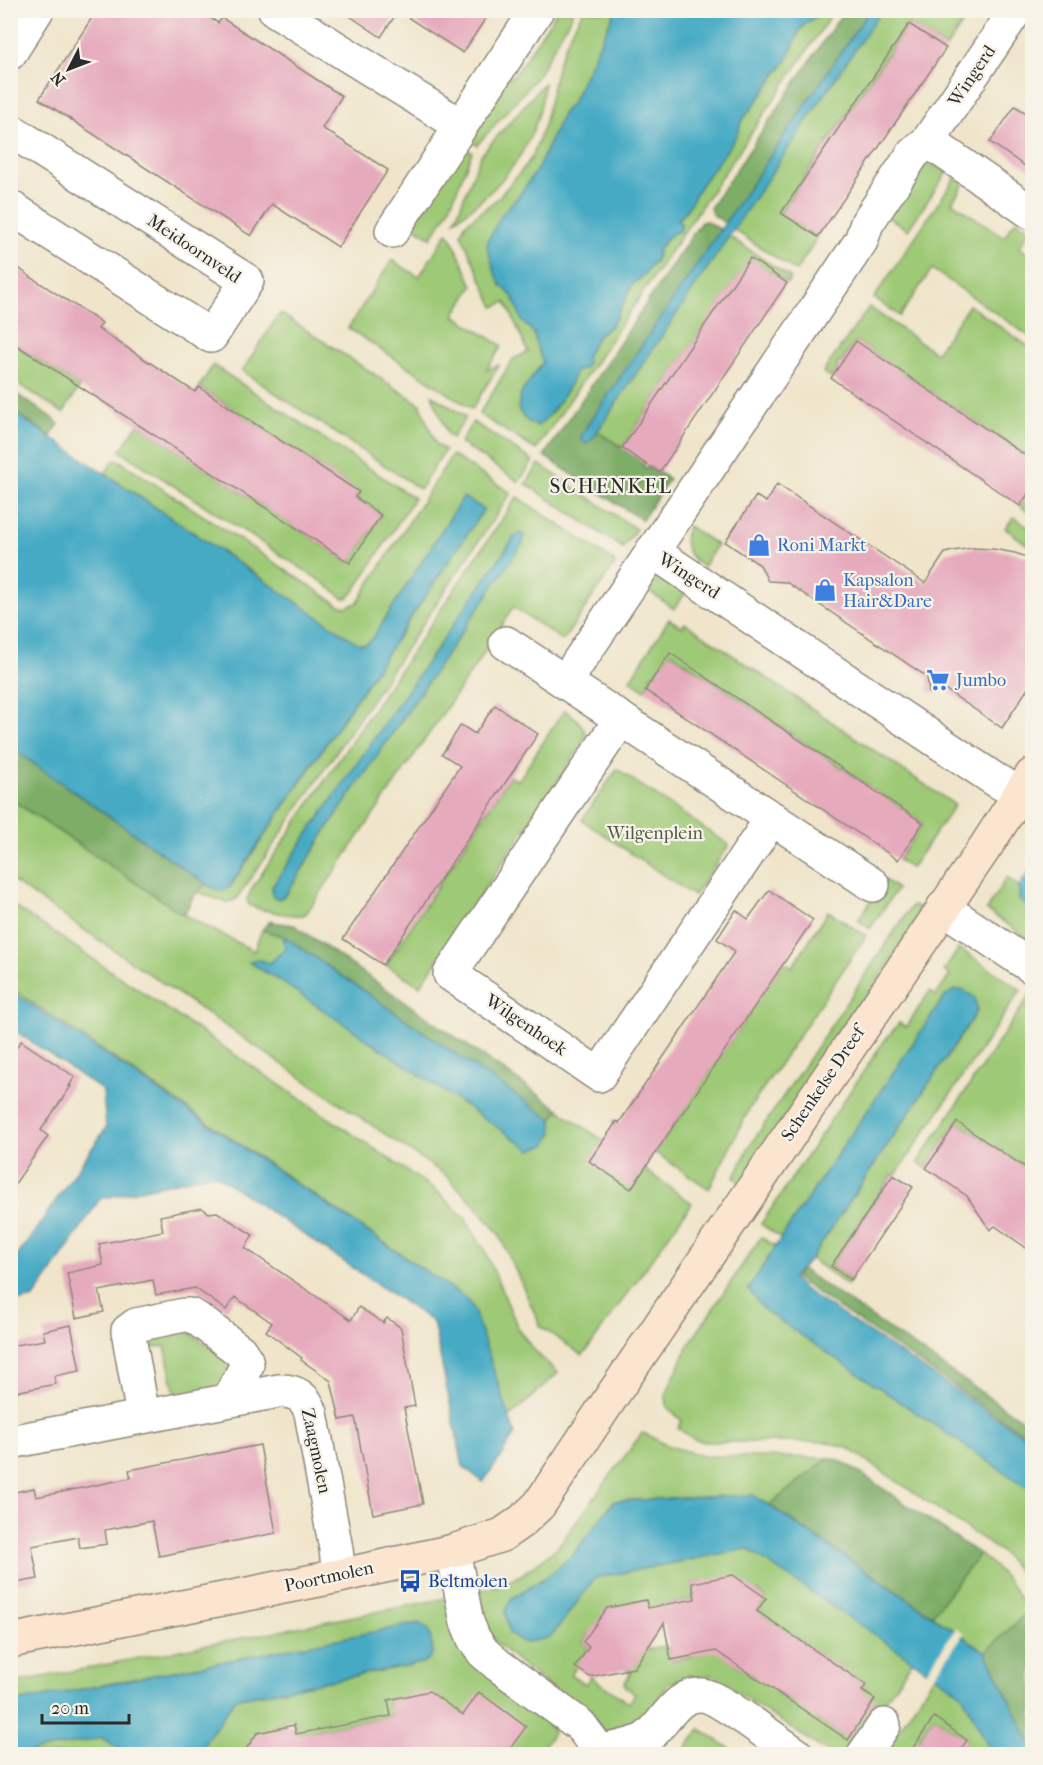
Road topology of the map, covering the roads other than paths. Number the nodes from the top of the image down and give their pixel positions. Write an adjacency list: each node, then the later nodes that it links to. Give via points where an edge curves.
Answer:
1 (37, 10): 5 (street)
2 (275, 10): 6 (street)
3 (537, 10): 6 (street)
4 (1016, 10): 8 (street, Wingerd)
5 (10, 53)
6 (460, 126): 11 (street)
7 (10, 130): 9 (street, Meidoornveld, via 246,282 211,336)
8 (928, 141): 10 (street); 12 (street, Wingerd, via 913,154 873,213 861,241)
9 (10, 207)
10 (1032, 213)
11 (392, 231)
12 (652, 551): 14 (street); 16 (street, Wingerd, via 988,774)
13 (506, 644): 14 (street)
14 (565, 682): 15 (street)
15 (621, 719): 17 (street); 17 (street, Wilgenhoek, via 450,974 599,1076)
16 (1026, 784): 19 (street, Schenkelse Dreef)
17 (772, 818): 18 (street)
18 (873, 885)
19 (943, 908): 20 (street); 21 (street, Schenkelse Dreef)
20 (1032, 967)
21 (614, 1393): 25 (street, Poortmolen, via 539,1505 502,1535)
22 (234, 1399): 23 (street, Zaagmolen); 23 (street, via 233,1391 247,1365 244,1355 196,1318 184,1315 136,1325 128,1331); 26 (street, Zaagmolen, via 283,1391 298,1394 306,1401)
23 (143, 1416): 24 (street, Zaagmolen)
24 (10, 1442)
25 (453, 1551): 26 (street, Poortmolen); 29 (street, via 467,1622 483,1652 580,1725)
26 (339, 1576): 27 (street, Poortmolen)
27 (10, 1641)
28 (884, 1725): 31 (street)
29 (596, 1753): 30 (street, via 644,1740 684,1699 701,1695 717,1700)
30 (796, 1755)
31 (864, 1755)

